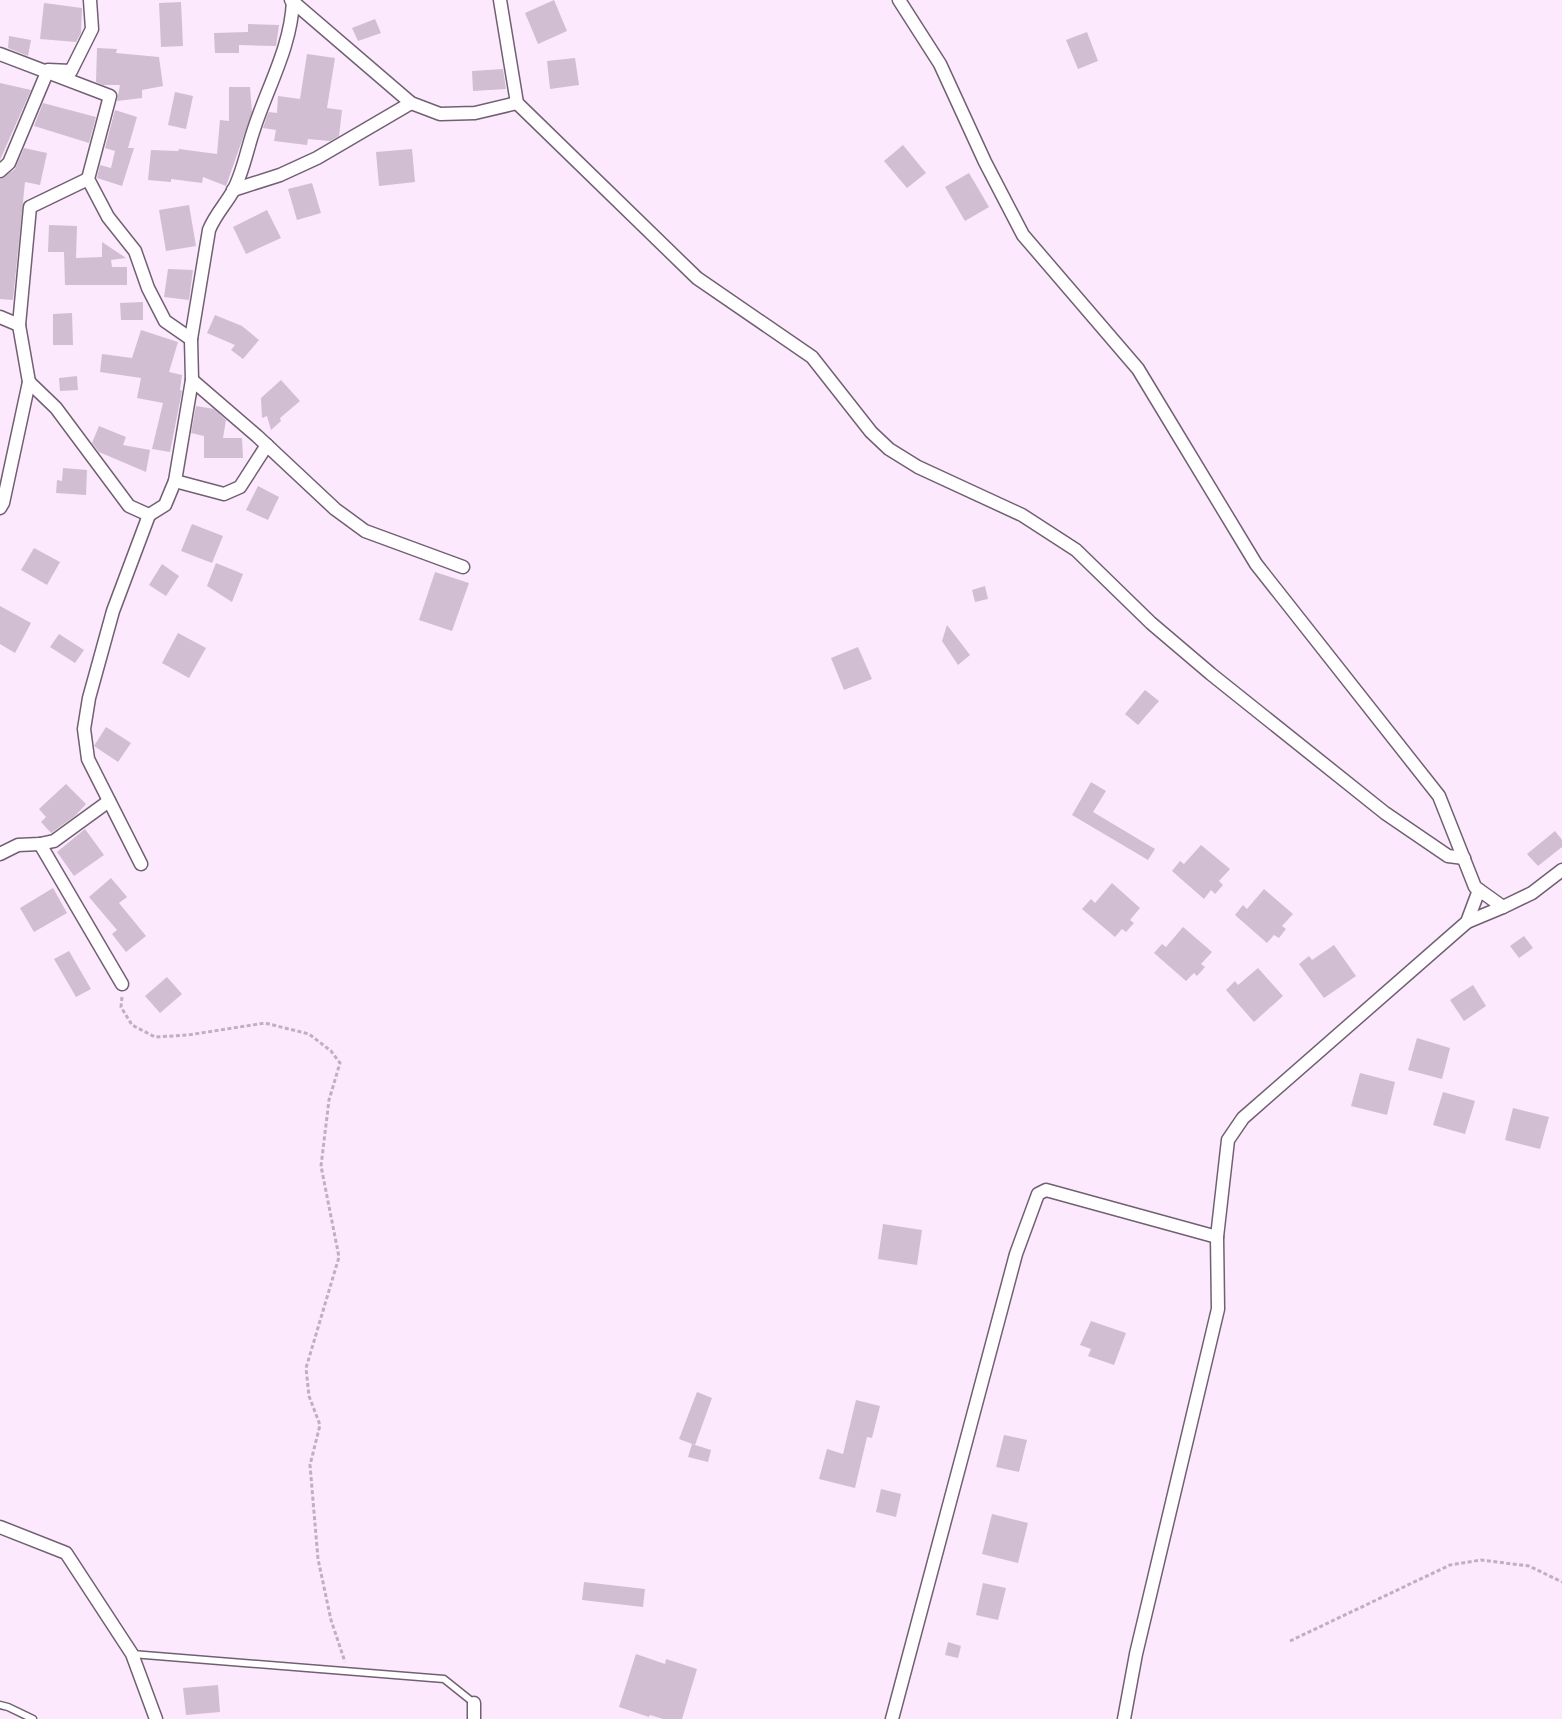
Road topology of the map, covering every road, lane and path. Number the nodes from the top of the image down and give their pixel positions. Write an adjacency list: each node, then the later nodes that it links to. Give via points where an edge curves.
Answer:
1 (90, 0): 6 (street, via 92,29 71,71)
2 (500, 0): 8 (street)
3 (899, 0): 25 (street, via 940,64 1023,235 1138,369 1256,564 1439,796)
4 (292, 1): 7 (street); 11 (street, via 292,20 286,46)
5 (0, 54): 6 (street)
6 (48, 70): 9 (street); 10 (street, via 110,96)
7 (411, 103): 8 (street, via 440,114 475,113); 11 (street, via 317,158 280,175)
8 (517, 103): 25 (street, via 697,278 812,357 871,432 889,449 918,467 1022,515 1076,550 1151,623 1384,812 1448,856)
9 (3, 167)
10 (88, 179): 13 (street, via 30,207); 14 (street, via 108,217 135,252 165,321)
11 (233, 190): 14 (street, via 214,216 209,230)
12 (0, 317): 13 (street)
13 (19, 325): 16 (street)
14 (191, 339): 15 (street)
15 (192, 380): 17 (street); 18 (street)
16 (29, 382): 19 (street); 20 (street, via 56,408 129,506)
17 (267, 445): 18 (street, via 240,487 224,494); 21 (street, via 335,509 365,532)
18 (176, 481): 20 (street, via 165,505)
19 (0, 508)
20 (150, 515): 22 (street, via 113,611 89,698 84,729 88,758)
21 (463, 567)
22 (110, 801): 23 (street, via 54,841); 26 (street)
23 (40, 844): 24 (street, via 18,845); 31 (street)
24 (0, 854)
25 (1464, 858): 28 (street)
26 (141, 864)
27 (1562, 870): 29 (street, via 1532,893)
28 (1479, 890): 29 (street); 30 (street)
29 (1503, 907): 30 (street)
30 (1467, 922): 32 (street, via 1243,1118 1228,1140)
31 (122, 984): 37 (path, via 121,1006 132,1024 155,1037 265,1023 309,1034 331,1051 340,1063 329,1100 321,1166 339,1257 306,1368 308,1396 320,1425 310,1465 318,1559 331,1620)
32 (1217, 1237): 43 (street, via 1046,1190 1038,1194 1016,1254); 44 (street, via 1218,1309 1136,1654)
33 (0, 1527): 36 (street, via 66,1553)
34 (1562, 1582): 35 (path, via 1529,1566 1481,1560 1450,1566)
35 (1290, 1641)
36 (132, 1654): 37 (lane); 41 (street)
37 (348, 1671): 38 (lane, via 444,1679)
38 (474, 1703): 42 (street)
39 (0, 1705): 40 (lane)
40 (33, 1719)
41 (156, 1719)
42 (474, 1719)
43 (892, 1719)
44 (1124, 1719)

